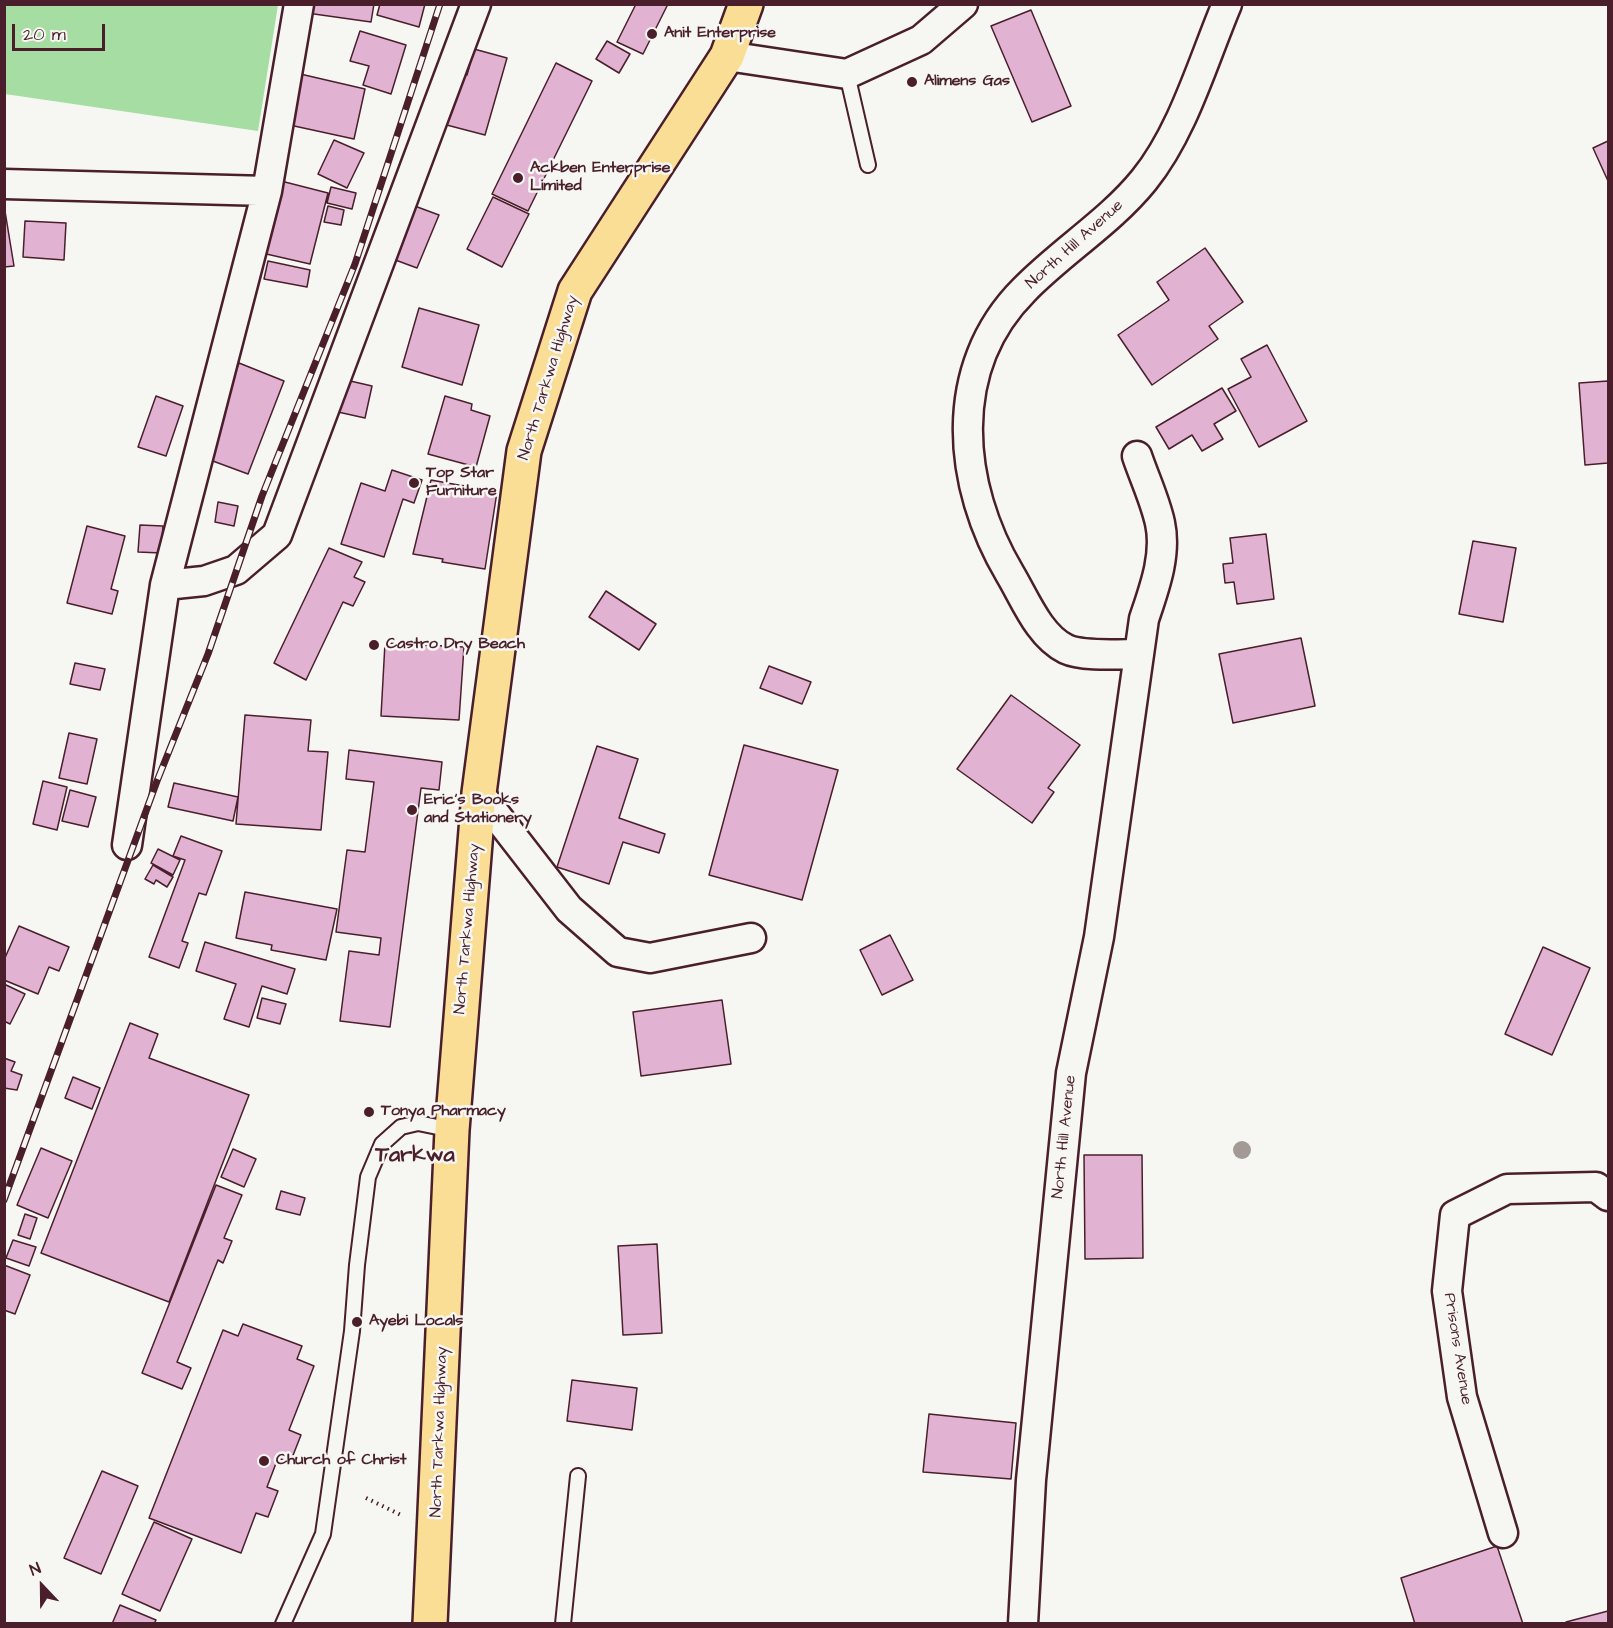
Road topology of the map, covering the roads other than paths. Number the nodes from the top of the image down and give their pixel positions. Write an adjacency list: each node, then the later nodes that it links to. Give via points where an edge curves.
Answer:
1 (299, 4): 10 (street)
2 (476, 4): 12 (street, via 277,535 236,570 204,581)
3 (746, 4): 6 (main road, North Tarkwa Highway)
4 (963, 4): 7 (street, via 921,40)
5 (1227, 4): 13 (street, North Hill Avenue, via 1166,150 1119,207 1023,291 987,339 969,391 968,452 977,497 1004,563 1042,629 1067,650)
6 (727, 56): 7 (street); 14 (main road, North Tarkwa Highway, via 575,291 525,452)
7 (848, 74): 8 (lane)
8 (868, 165)
9 (4, 184): 10 (street)
10 (267, 191): 12 (street)
11 (1137, 456): 13 (street, North Hill Avenue, via 1160,524 1161,553)
12 (165, 585): 15 (street)
13 (1138, 654): 24 (street, North Hill Avenue, via 1103,914 1071,1073 1031,1480)
14 (478, 793): 16 (street, via 569,909 618,952 650,958); 17 (main road, North Tarkwa Highway)
15 (127, 845)
16 (751, 938)
17 (452, 1130): 21 (lane, via 418,1122 401,1127 382,1144 369,1177 323,1534); 22 (main road, North Tarkwa Highway)
18 (1608, 1196): 20 (street, Prisons Avenue, via 1596,1187 1507,1189 1455,1215 1447,1291 1462,1396)
19 (578, 1476): 23 (lane)
20 (1503, 1533)
21 (283, 1623)
22 (430, 1623)
23 (563, 1623)
24 (1023, 1623)

